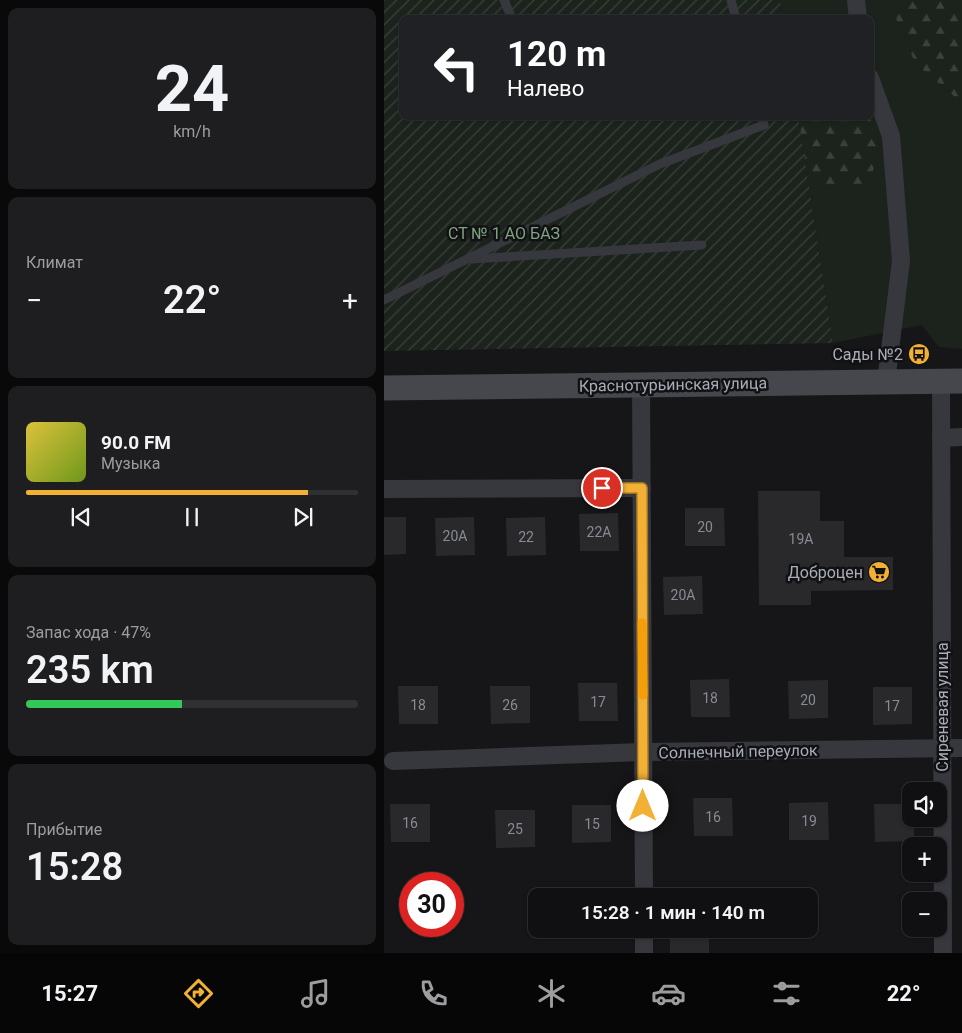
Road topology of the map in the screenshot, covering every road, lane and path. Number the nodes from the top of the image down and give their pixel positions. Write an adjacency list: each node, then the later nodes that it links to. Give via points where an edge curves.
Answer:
1 (504, 0): 4 (lane)
2 (731, 0): 5 (lane)
3 (856, 0): 6 (street)
4 (510, 15)
5 (735, 15)
6 (858, 15)
7 (874, 89): 13 (street, via 891,136 901,261)
8 (762, 120): 10 (lane, via 764,125 660,164)
9 (702, 245): 10 (lane)
10 (465, 259): 11 (lane)
11 (384, 300)
12 (952, 381): 13 (main road, Краснотурьинская улица); 16 (street, Сиреневая улица)
13 (886, 382): 14 (main road, Краснотурьинская улица)
14 (641, 384): 15 (main road, Краснотурьинская улица); 18 (street)
15 (384, 388)
16 (941, 438): 17 (street); 20 (street, Сиреневая улица)
17 (962, 438)
18 (642, 488): 19 (street); 22 (street)
19 (384, 490)
20 (942, 748): 21 (street, Солнечный переулок); 22 (street, Солнечный переулок); 27 (street, Сиреневая улица)
21 (962, 748)
22 (643, 752): 23 (street, Солнечный переулок); 24 (street)
23 (394, 760)
24 (644, 888)
25 (644, 938): 26 (street)
26 (644, 953)
27 (942, 953)

